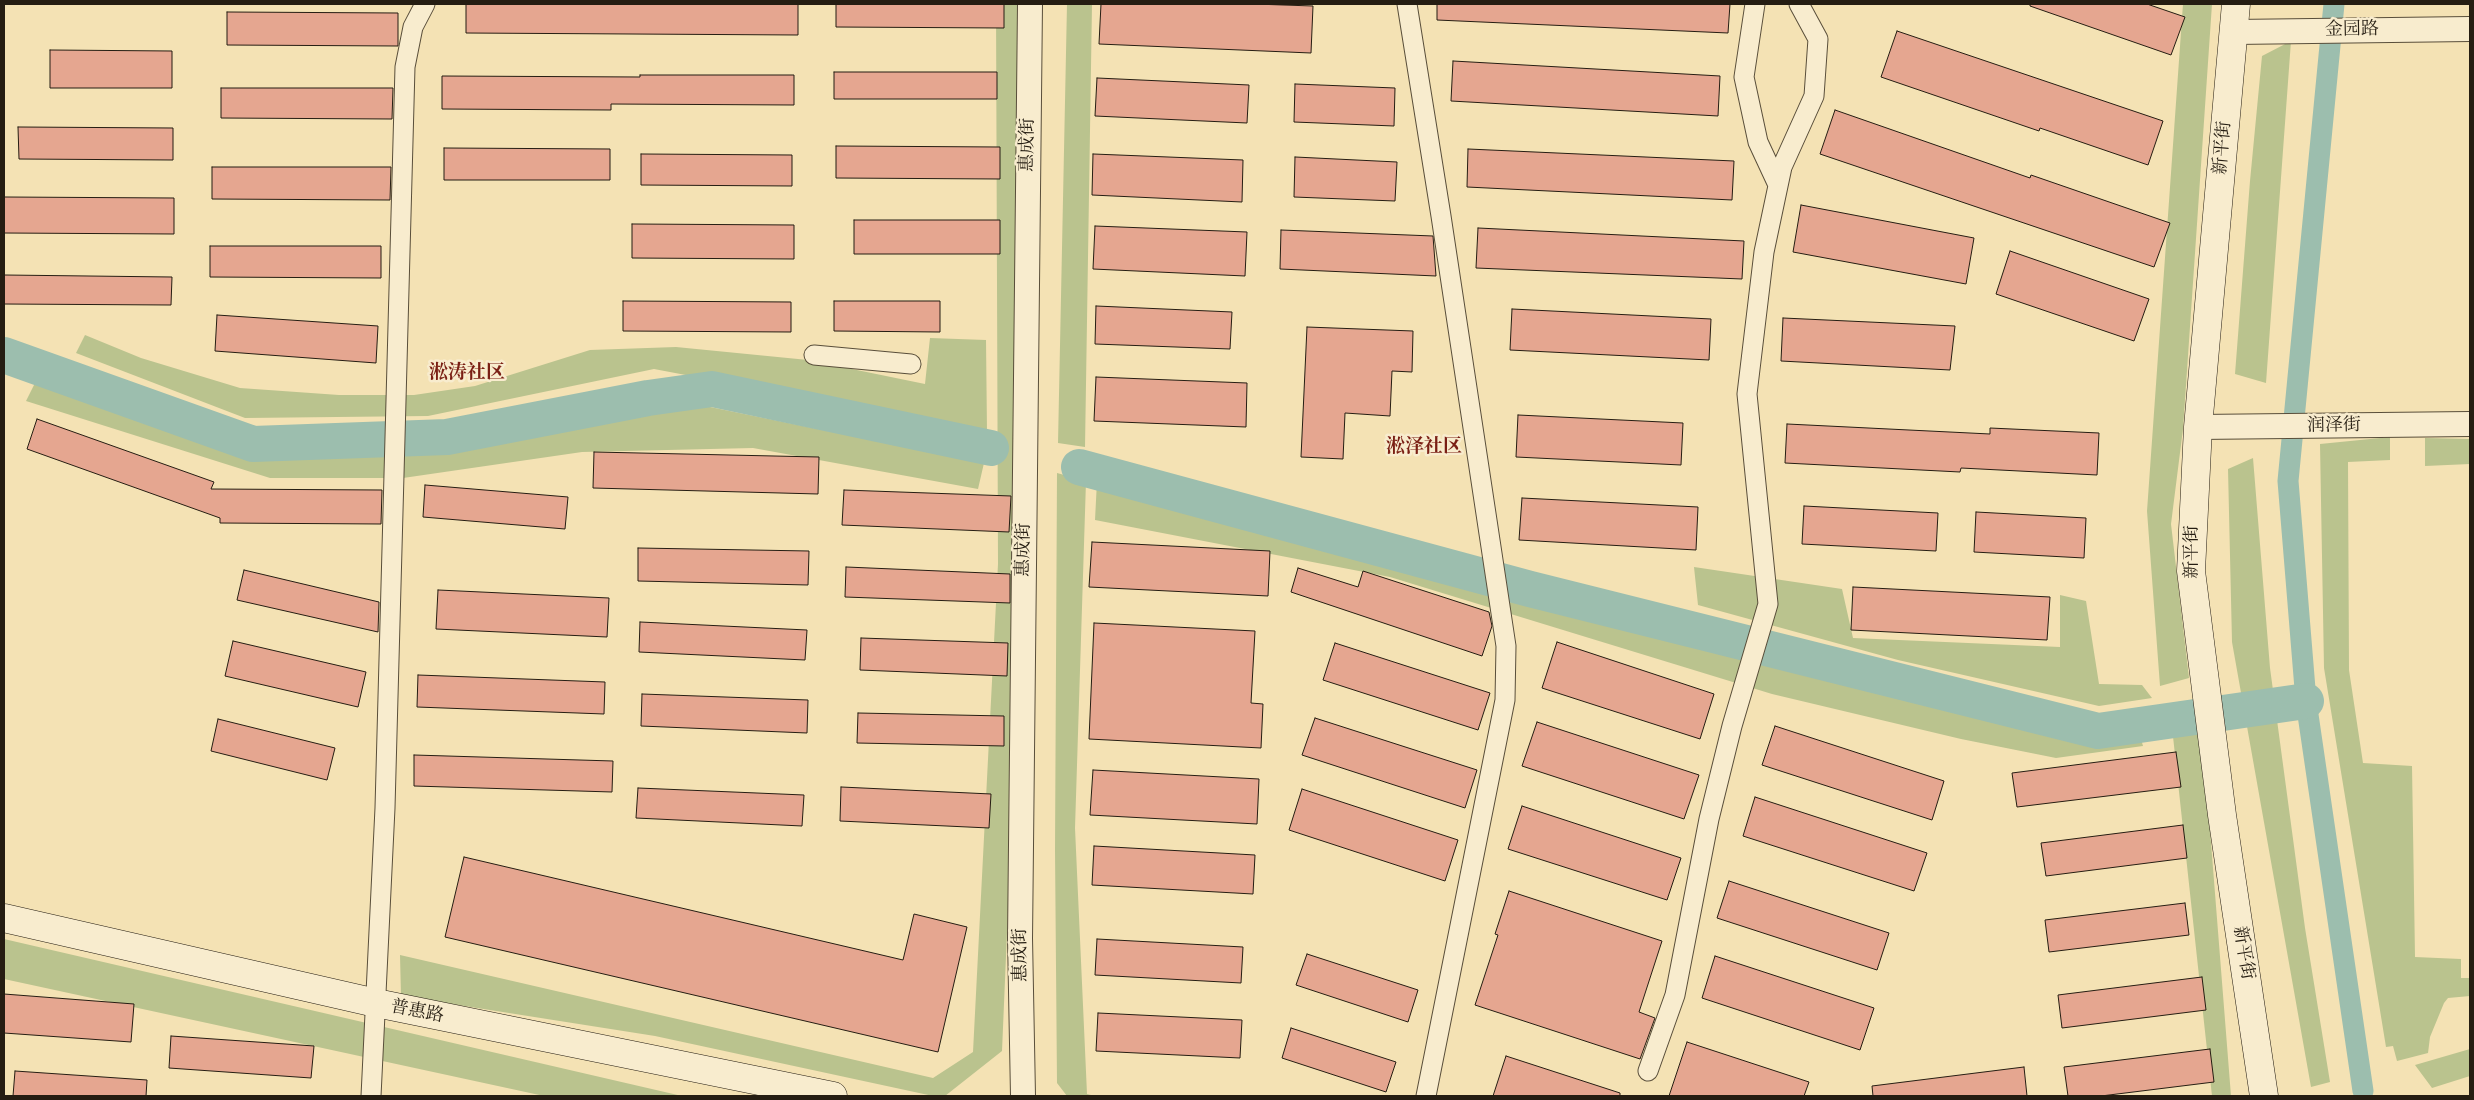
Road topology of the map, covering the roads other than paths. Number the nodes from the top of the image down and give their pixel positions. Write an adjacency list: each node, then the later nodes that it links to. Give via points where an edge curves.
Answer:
1 (426, 4): 15 (street, via 413,27 405,68 393,572)
2 (1030, 4): 19 (street, 惠成街, via 1020,918)
3 (1407, 4): 20 (street, via 1506,646 1505,700)
4 (1755, 4): 9 (street, via 1744,77 1758,142)
5 (1799, 4): 9 (street, via 1818,39 1814,96 1782,167)
6 (2236, 4): 8 (main road, 新平街)
7 (2470, 29): 8 (street, 金园路)
8 (2234, 32): 13 (main road, 新平街)
9 (1778, 185): 16 (street, via 1764,252 1747,394 1768,604 1709,819 1675,995)
10 (814, 355): 11 (street)
11 (911, 364)
12 (2470, 424): 13 (street, 润泽街)
13 (2198, 427): 21 (main road, 新平街, via 2191,570 2222,815)
14 (4, 918): 15 (main road, 普惠路)
15 (376, 1004): 17 (street); 18 (main road, 普惠路)
16 (1648, 1071)
17 (371, 1096)
18 (833, 1096)
19 (1023, 1096)
20 (1426, 1096)
21 (2264, 1096)

